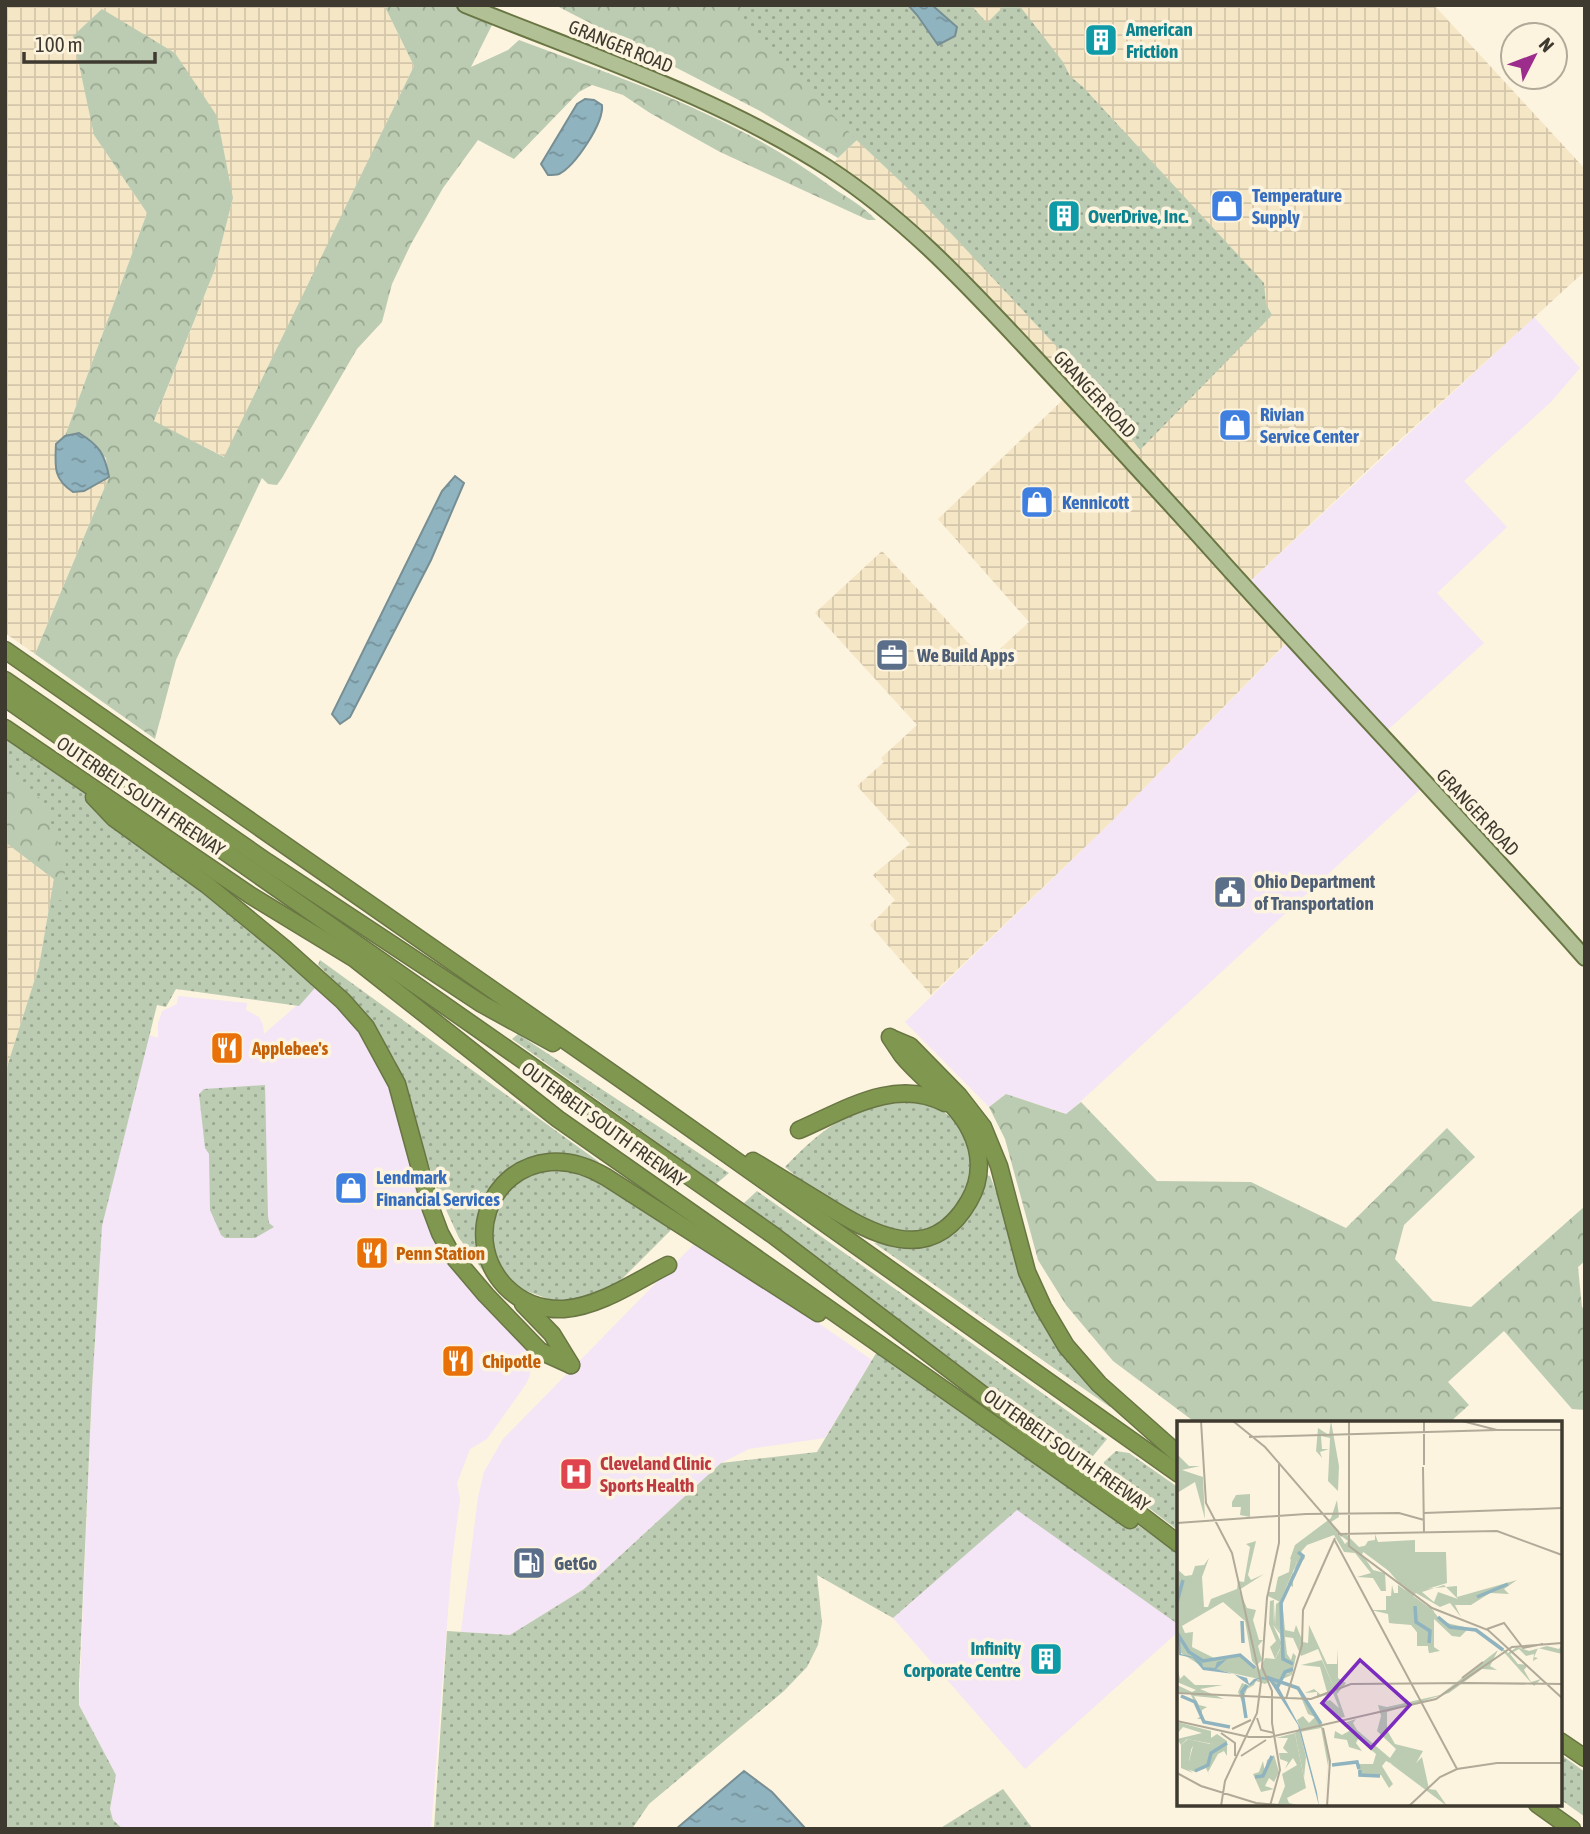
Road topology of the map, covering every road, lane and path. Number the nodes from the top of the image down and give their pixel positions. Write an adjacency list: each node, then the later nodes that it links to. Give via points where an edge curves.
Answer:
1 (466, 5): 8 (main road, GRANGER ROAD, via 704,100 777,137 876,201 929,246)
2 (5, 650): 9 (highway)
3 (5, 680): 6 (highway)
4 (5, 698): 6 (highway)
5 (5, 728): 7 (highway, OUTERBELT SOUTH FREEWAY)
6 (135, 780): 9 (highway, via 482,1004); 17 (highway, via 773,1235)
7 (117, 812): 13 (highway, via 285,948 366,1027 397,1084 431,1209 452,1255 540,1351 571,1364 552,1334); 14 (highway, OUTERBELT SOUTH FREEWAY, via 355,960 558,1119)
8 (1585, 958)
9 (632, 1087): 10 (highway, via 863,1228 898,1240 919,1239 943,1229 972,1197 979,1174 978,1152); 16 (highway)
10 (959, 1114): 11 (highway, via 936,1098 898,1092); 15 (highway, via 890,1037 910,1046 983,1126 999,1166 1027,1272 1066,1346 1099,1384)
11 (799, 1130)
12 (668, 1265): 13 (highway, via 578,1307 540,1307)
13 (517, 1297): 14 (highway, via 492,1269 484,1248 484,1224 491,1204 514,1176 535,1165 583,1165)
14 (968, 1406): 18 (highway, OUTERBELT SOUTH FREEWAY)
15 (1177, 1453)
16 (1177, 1473)
17 (1177, 1542)
18 (1177, 1553)
19 (1562, 1742): 20 (highway)
20 (1585, 1758)
21 (1540, 1806): 22 (highway)
22 (1572, 1829)

